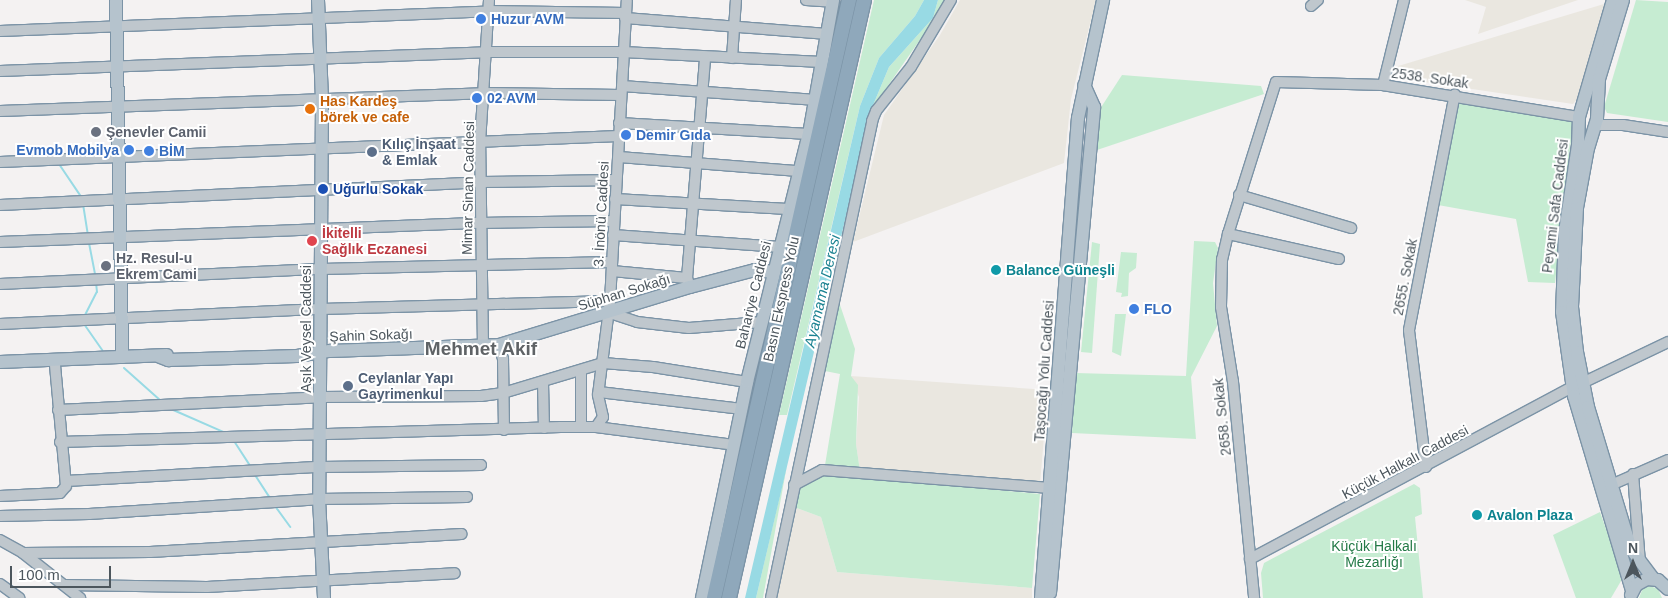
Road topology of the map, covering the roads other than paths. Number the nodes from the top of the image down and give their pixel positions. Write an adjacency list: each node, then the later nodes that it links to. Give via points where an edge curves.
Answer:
1 (116, 0): 19 (main road)
2 (318, 0): 17 (main road, Aşık Veysel Caddesi)
3 (489, 0): 15 (street, Mimar Sinan Caddesi)
4 (627, 0): 16 (street, 3. İnönü Caddesi)
5 (736, 0): 18 (street)
6 (806, 0): 14 (street)
7 (849, 0): 145 (highway, Basın Ekspress Yolu)
8 (864, 0): 146 (highway, Basın Ekspress Yolu)
9 (951, 0): 120 (street, via 911,67 876,111 872,122)
10 (1103, 0): 31 (main road, Taşocağı Yolu Caddesi)
11 (1404, 0): 32 (street)
12 (1614, 0): 41 (main road, Peyami Safa Caddesi)
13 (1623, 0): 42 (main road, Peyami Safa Caddesi, via 1599,78)
14 (833, 1): 21 (main road, Bahariye Caddesi)
15 (490, 11): 16 (street); 17 (street); 22 (street, Mimar Sinan Caddesi)
16 (625, 16): 18 (street); 23 (street, 3. İnönü Caddesi)
17 (318, 20): 19 (street); 25 (main road, Aşık Veysel Caddesi)
18 (734, 25): 21 (street); 26 (street)
19 (116, 29): 20 (street); 28 (main road)
20 (0, 31)
21 (827, 34): 27 (main road, Bahariye Caddesi)
22 (487, 52): 23 (street); 25 (street); 35 (street, Mimar Sinan Caddesi)
23 (623, 52): 24 (street); 33 (street, 3. İnönü Caddesi)
24 (705, 57): 26 (street); 34 (street)
25 (320, 58): 28 (street); 38 (main road, Aşık Veysel Caddesi)
26 (732, 58): 27 (street)
27 (822, 62): 37 (main road, Bahariye Caddesi)
28 (117, 69): 29 (street); 39 (main road)
29 (0, 72)
30 (1276, 82): 32 (street, 2538. Sokak); 58 (street, 2658. Sokak)
31 (1084, 85): 122 (main road, Taşocağı Yolu Caddesi, via 1078,118); 122 (main road, Taşocağı Yolu Caddesi, via 1094,107)
32 (1383, 85): 36 (street, 2538. Sokak)
33 (621, 90): 34 (street); 35 (street); 43 (street, 3. İnönü Caddesi)
34 (701, 92): 37 (street); 44 (street)
35 (483, 93): 38 (street); 48 (street, Mimar Sinan Caddesi)
36 (1455, 94): 41 (street, 2538. Sokak); 117 (street, 2655. Sokak, via 1409,330)
37 (816, 100): 46 (main road, Bahariye Caddesi)
38 (322, 101): 39 (street); 49 (main road, Aşık Veysel Caddesi)
39 (118, 107): 40 (street); 51 (main road)
40 (0, 111)
41 (1580, 118): 42 (main road, via 1588,109); 42 (main road, via 1587,128); 101 (main road, Peyami Safa Caddesi, via 1562,266 1563,330)
42 (1597, 118): 45 (street); 101 (main road, Peyami Safa Caddesi, via 1585,160 1573,239 1572,307)
43 (619, 123): 44 (street); 47 (street, 3. İnönü Caddesi)
44 (699, 128): 46 (street); 53 (street)
45 (1668, 132)
46 (808, 134): 54 (main road, Bahariye Caddesi)
47 (618, 136): 48 (street); 50 (street, 3. İnönü Caddesi)
48 (480, 143): 49 (street); 56 (street, Mimar Sinan Caddesi)
49 (322, 148): 51 (street); 57 (main road, Aşık Veysel Caddesi)
50 (618, 157): 53 (street); 55 (street, 3. İnönü Caddesi)
51 (120, 158): 52 (street); 59 (main road)
52 (0, 162)
53 (696, 164): 54 (street); 61 (street)
54 (798, 171): 63 (main road, Bahariye Caddesi)
55 (616, 180): 56 (street); 60 (street, 3. İnönü Caddesi)
56 (481, 182): 57 (street); 65 (street, Mimar Sinan Caddesi)
57 (321, 191): 59 (street); 66 (main road, Aşık Veysel Caddesi)
58 (1239, 195): 67 (street); 69 (street, 2658. Sokak)
59 (120, 198): 62 (street); 70 (main road)
60 (615, 199): 61 (street); 64 (street, 3. İnönü Caddesi)
61 (692, 204): 63 (street); 71 (street)
62 (0, 205)
63 (788, 209): 73 (main road, Bahariye Caddesi)
64 (614, 221): 65 (street); 68 (street, 3. İnönü Caddesi)
65 (480, 223): 66 (street); 75 (street, Mimar Sinan Caddesi)
66 (321, 228): 70 (street); 77 (main road, Aşık Veysel Caddesi)
67 (1351, 228)
68 (613, 234): 71 (street); 76 (street, 3. İnönü Caddesi)
69 (1228, 234): 74 (street); 131 (street, 2658. Sokak, via 1222,266 1222,307 1233,382)
70 (122, 239): 72 (street); 79 (main road)
71 (690, 239): 73 (street); 80 (street)
72 (0, 242)
73 (781, 247): 78 (main road, Bahariye Caddesi)
74 (1339, 258)
75 (481, 264): 76 (street); 77 (street); 82 (street, Mimar Sinan Caddesi)
76 (612, 267): 80 (street); 83 (street, 3. İnönü Caddesi)
77 (321, 269): 79 (street); 84 (main road, Aşık Veysel Caddesi)
78 (774, 272): 80 (main road, Süphan Sokağı, via 755,270); 86 (main road, Bahariye Caddesi)
79 (123, 280): 81 (street); 85 (main road)
80 (689, 282): 83 (main road, Süphan Sokağı)
81 (0, 284)
82 (482, 304): 83 (street); 84 (street); 90 (street, Mimar Sinan Caddesi)
83 (609, 307): 86 (street, via 637,322 689,328); 89 (main road, Süphan Sokağı); 95 (street, 3. İnönü Caddesi)
84 (321, 309): 85 (street); 91 (main road, Aşık Veysel Caddesi)
85 (121, 319): 87 (street); 92 (main road)
86 (762, 322): 100 (main road, Bahariye Caddesi)
87 (0, 324)
88 (1668, 342): 101 (street, Küçük Halkalı Caddesi)
89 (499, 345): 90 (main road, Süphan Sokağı); 103 (street, via 503,359)
90 (483, 347): 91 (main road, Şahin Sokağı)
91 (314, 352): 92 (main road, Şahin Sokağı, via 297,356 168,360); 104 (main road, Aşık Veysel Caddesi)
92 (122, 357): 93 (main road, Şahin Sokağı)
93 (70, 360): 94 (main road, Şahin Sokağı); 96 (main road)
94 (0, 362)
95 (603, 363): 98 (street); 100 (street, via 653,367); 102 (street, 3. İnönü Caddesi)
96 (55, 366): 97 (main road); 106 (street)
97 (0, 369)
98 (581, 371): 99 (street); 107 (street)
99 (543, 382): 103 (street); 109 (street)
100 (747, 382): 105 (main road, Bahariye Caddesi)
101 (1577, 385): 117 (street, Küçük Halkalı Caddesi); 121 (main road, Peyami Safa Caddesi); 139 (main road, Peyami Safa Caddesi)
102 (599, 392): 105 (street); 108 (street, 3. İnönü Caddesi, via 603,417)
103 (503, 393): 104 (street, via 481,396); 110 (street)
104 (321, 397): 106 (street); 111 (main road, Aşık Veysel Caddesi)
105 (742, 409): 113 (main road, Bahariye Caddesi)
106 (58, 410): 112 (street)
107 (581, 427): 108 (street); 109 (street)
108 (596, 427): 113 (street)
109 (544, 428): 110 (street)
110 (504, 430): 111 (street)
111 (320, 432): 112 (street); 116 (main road, Aşık Veysel Caddesi)
112 (60, 442): 119 (street)
113 (734, 445): 144 (main road, Bahariye Caddesi)
114 (1668, 460): 118 (street)
115 (481, 465): 116 (street)
116 (320, 467): 119 (street); 125 (main road, Aşık Veysel Caddesi)
117 (1426, 467): 131 (street, Küçük Halkalı Caddesi)
118 (1633, 474): 121 (street); 132 (street)
119 (66, 481): 123 (street, via 60,493)
120 (794, 485): 122 (street, via 822,470); 147 (street)
121 (1612, 486): 132 (main road, Peyami Safa Caddesi, via 1631,549)
122 (1054, 488): 141 (main road, Taşocağı Yolu Caddesi)
123 (0, 496)
124 (467, 497): 125 (street)
125 (319, 499): 126 (street); 129 (main road, Aşık Veysel Caddesi)
126 (0, 516)
127 (461, 534): 129 (street)
128 (0, 540): 130 (street)
129 (320, 541): 130 (street, via 150,552); 134 (main road, Aşık Veysel Caddesi)
130 (23, 552): 137 (street)
131 (1250, 559): 148 (street, 2658. Sokak)
132 (1640, 564): 135 (main road, Peyami Safa Caddesi)
133 (455, 573): 134 (street)
134 (321, 579): 137 (street, via 207,587); 143 (main road, Aşık Veysel Caddesi)
135 (1660, 579): 138 (main road, Peyami Safa Caddesi); 139 (main road, via 1641,581)
136 (0, 584): 140 (street)
137 (64, 585): 142 (street)
138 (1668, 589)
139 (1630, 595)
140 (12, 596)
141 (1047, 597)
142 (80, 598)
143 (324, 598)
144 (702, 598)
145 (714, 598)
146 (729, 598)
147 (769, 598)
148 (1254, 598)

